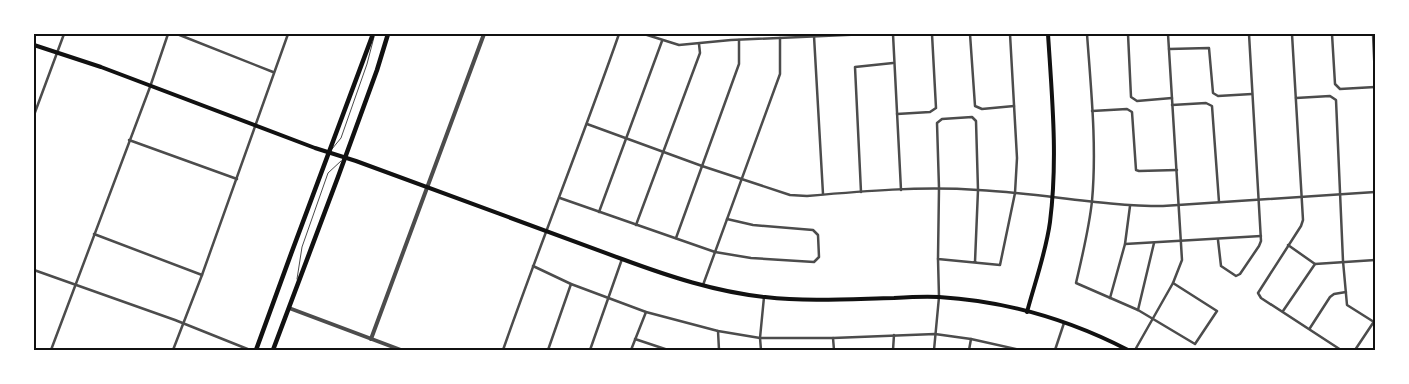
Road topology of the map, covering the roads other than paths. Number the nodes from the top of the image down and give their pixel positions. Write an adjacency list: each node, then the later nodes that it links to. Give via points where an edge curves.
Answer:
1 (64, 34): 30 (street)
2 (168, 34): 34 (street)
3 (177, 34): 32 (street)
4 (288, 34): 32 (street)
5 (374, 34): 50 (main road)
6 (388, 34): 51 (main road)
7 (484, 34): 56 (street)
8 (620, 34): 45 (street)
9 (644, 34): 26 (street)
10 (868, 34): 23 (street)
11 (892, 34): 31 (street)
12 (932, 34): 43 (street, via 936,108 930,112)
13 (970, 34): 40 (street, via 976,106 982,110)
14 (1010, 34): 40 (street)
15 (1048, 34): 67 (main road, via 1054,134)
16 (1087, 34): 42 (street)
17 (1128, 34): 37 (street, via 1131,98 1137,101)
18 (1168, 34): 29 (street)
19 (1249, 34): 36 (street)
20 (1292, 34): 38 (street)
21 (1332, 34): 35 (street, via 1335,84 1340,89)
22 (1373, 34): 33 (street)
23 (814, 36): 24 (street); 64 (street)
24 (780, 38): 25 (street); 55 (street, via 780,74)
25 (739, 40): 27 (street); 52 (street, via 739,64)
26 (662, 41): 27 (street, via 679,45); 47 (street)
27 (699, 44): 49 (street, via 700,53)
28 (34, 45): 30 (main road)
29 (1169, 49): 36 (street, via 1209,48 1214,93 1218,96); 37 (street)
30 (57, 53): 34 (main road); 41 (street)
31 (893, 63): 43 (street); 60 (street, via 854,67)
32 (273, 72): 46 (street)
33 (1375, 78)
34 (150, 87): 46 (main road); 48 (street)
35 (1375, 87)
36 (1252, 94): 68 (street)
37 (1172, 98): 39 (street)
38 (1296, 98): 63 (street, via 1330,96 1336,100); 65 (street)
39 (1172, 105): 53 (street); 70 (street, via 1206,103 1212,106)
40 (1014, 106): 62 (street)
41 (35, 109): 44 (street)
42 (1092, 111): 53 (street, via 1127,108 1132,112 1136,170); 69 (street)
43 (897, 114): 58 (street)
44 (34, 115)
45 (587, 124): 47 (street); 66 (street)
46 (256, 125): 50 (main road); 54 (street)
47 (626, 138): 49 (street); 73 (street)
48 (129, 140): 54 (street); 77 (street)
49 (664, 152): 52 (street); 75 (street)
50 (329, 153): 51 (main road); 127 (main road)
51 (345, 157): 56 (main road); 99 (main road); 99 (lane, via 328,173 302,247)
52 (702, 166): 55 (street); 79 (street)
53 (1177, 170): 71 (street)
54 (237, 179): 94 (street)
55 (741, 179): 64 (street, via 790,195); 74 (street)
56 (427, 188): 76 (main road); 120 (street)
57 (939, 188): 58 (street); 59 (street); 59 (street, via 937,122 972,117 976,121); 86 (street)
58 (901, 190): 60 (street)
59 (978, 190): 62 (street); 89 (street)
60 (861, 192): 64 (street)
61 (1375, 192): 63 (street)
62 (1015, 193): 67 (street); 89 (street, via 1000,265)
63 (1340, 194): 65 (street); 90 (street)
64 (823, 195)
65 (1302, 197): 68 (street); 84 (street, via 1303,220)
66 (560, 198): 73 (street); 76 (street)
67 (1052, 198): 69 (street); 109 (main road, via 1044,252)
68 (1258, 200): 70 (street); 78 (street)
69 (1092, 202): 72 (street); 104 (street, via 1076,283)
70 (1218, 202): 71 (street)
71 (1180, 205): 72 (street); 81 (street)
72 (1130, 206): 83 (street)
73 (599, 212): 75 (street)
74 (727, 219): 85 (street); 85 (street, via 753,225 813,230 818,235 819,257 814,262)
75 (636, 225): 79 (street)
76 (547, 232): 87 (main road); 92 (street)
77 (94, 234): 94 (street); 98 (street)
78 (1261, 236): 80 (street); 80 (street, via 1259,246 1236,276 1221,266)
79 (676, 238): 85 (street)
80 (1218, 240): 81 (street)
81 (1181, 242): 82 (street); 95 (street, via 1182,260)
82 (1154, 243): 83 (street); 106 (street)
83 (1125, 244): 104 (street)
84 (1288, 245): 91 (street); 107 (street, via 1258,293)
85 (715, 252): 97 (street)
86 (938, 259): 89 (street); 102 (street)
87 (622, 260): 97 (main road); 103 (street)
88 (1375, 260): 90 (street)
89 (975, 262)
90 (1343, 262): 91 (street); 100 (street)
91 (1315, 264): 107 (street)
92 (532, 266): 96 (street); 130 (street)
93 (34, 270): 98 (street)
94 (202, 275): 113 (street)
95 (1173, 283): 110 (street); 110 (street, via 1217,311 1194,344)
96 (572, 284): 103 (street); 131 (street)
97 (703, 285): 101 (main road)
98 (76, 286): 113 (street); 124 (street)
99 (296, 290): 105 (main road)
100 (1346, 292): 111 (street, via 1347,305); 114 (street, via 1330,297)
101 (764, 297): 102 (main road, via 824,300); 118 (street)
102 (939, 297): 109 (main road); 116 (street)
103 (610, 298): 108 (street); 132 (street)
104 (1110, 298): 106 (street)
105 (289, 308): 120 (street); 128 (main road)
106 (1138, 310): 110 (street)
107 (1283, 311): 114 (street)
108 (646, 312): 115 (street); 121 (street)
109 (1027, 312): 112 (main road)
110 (1153, 318): 144 (street)
111 (1374, 321): 146 (street)
112 (1065, 322): 142 (street); 143 (main road)
113 (183, 324): 125 (street); 126 (street)
114 (1310, 328): 145 (street)
115 (718, 331): 118 (street); 135 (street)
116 (935, 334): 117 (street); 122 (street); 139 (street)
117 (894, 335): 119 (street); 138 (street)
118 (760, 338): 119 (street); 136 (street)
119 (833, 338): 137 (street)
120 (371, 339): 129 (street)
121 (635, 339): 133 (street); 134 (street)
122 (971, 339): 123 (street); 140 (street)
123 (1010, 349): 141 (street)
124 (51, 350)
125 (173, 350)
126 (250, 350)
127 (256, 350)
128 (273, 350)
129 (401, 350)
130 (503, 350)
131 (548, 350)
132 (590, 350)
133 (631, 350)
134 (668, 350)
135 (719, 350)
136 (761, 350)
137 (834, 350)
138 (893, 350)
139 (934, 350)
140 (969, 350)
141 (1020, 350)
142 (1055, 350)
143 (1128, 350)
144 (1135, 350)
145 (1341, 350)
146 (1356, 350)

